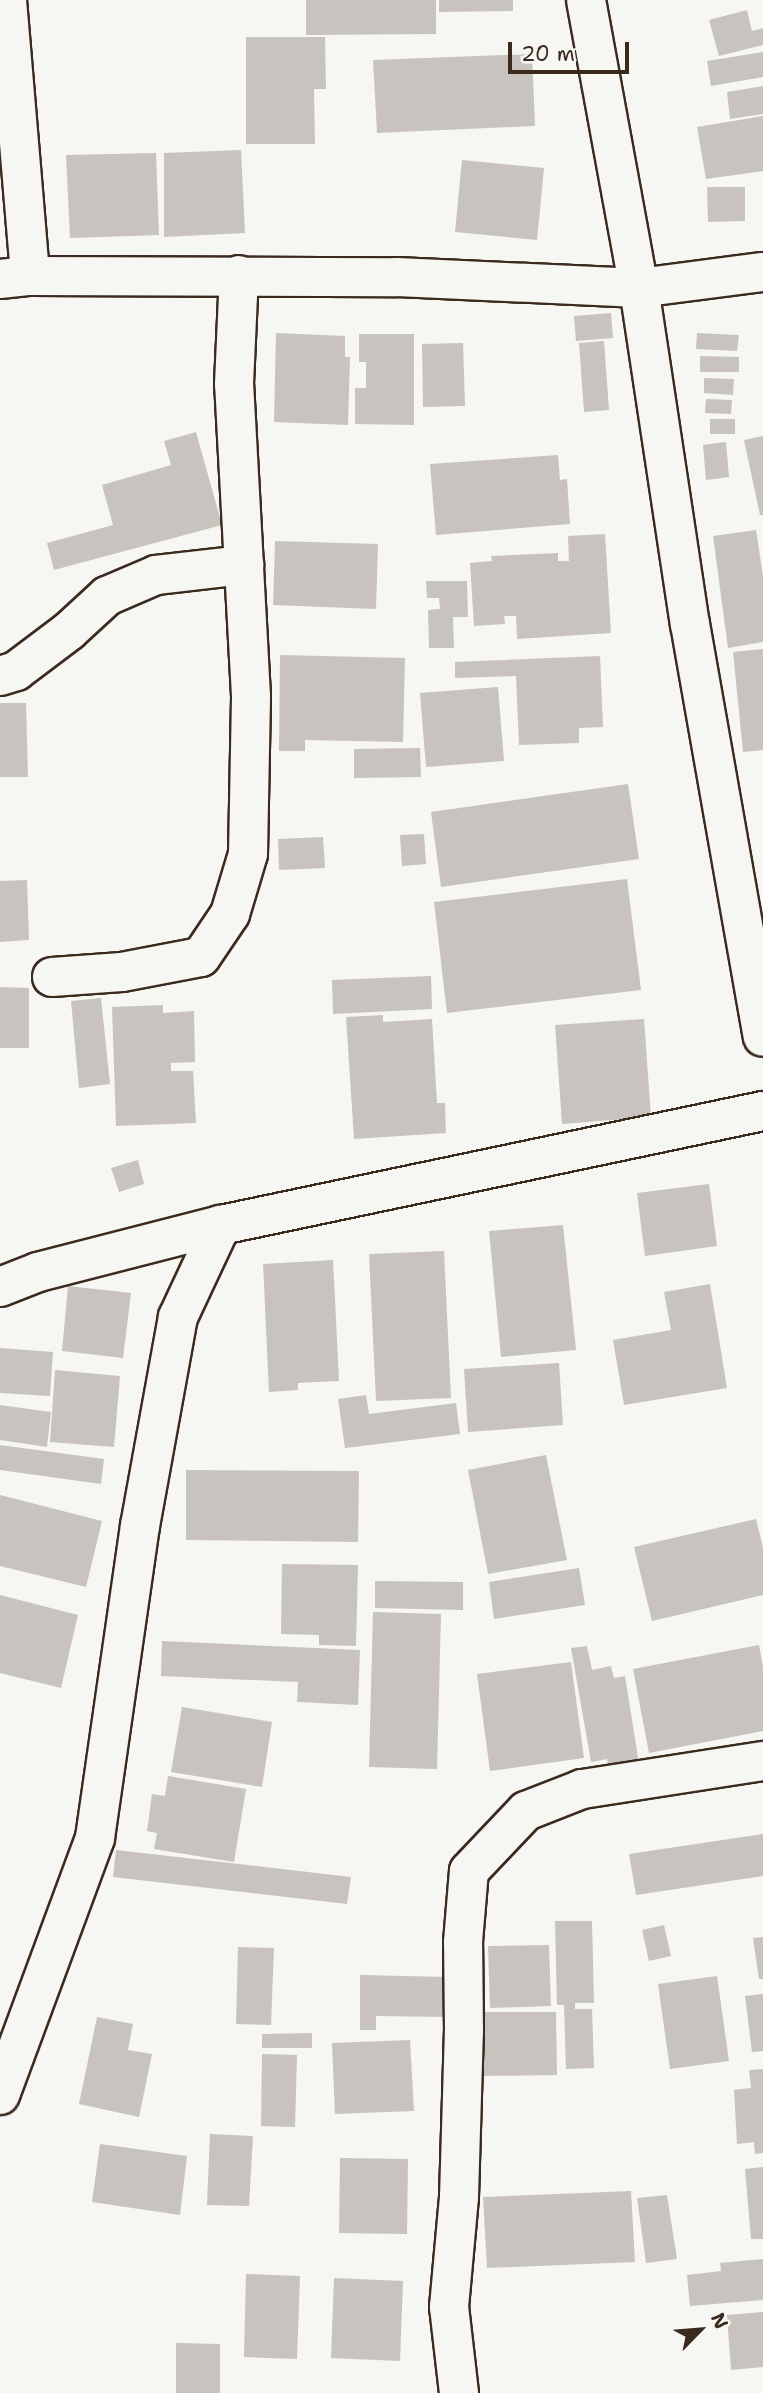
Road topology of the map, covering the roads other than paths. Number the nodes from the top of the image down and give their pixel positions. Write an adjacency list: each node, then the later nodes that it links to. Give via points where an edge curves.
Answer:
1 (7, 0): 5 (street)
2 (586, 0): 6 (street)
3 (763, 272): 6 (street)
4 (239, 275): 5 (street); 6 (street); 7 (street, via 234,384)
5 (15, 277)
6 (639, 288): 10 (street, via 690,624)
7 (244, 565): 8 (street, via 156,575 107,596 16,671); 9 (street, via 251,696 248,855 230,914 201,957 122,972)
8 (0, 676)
9 (52, 977)
10 (763, 1037)
11 (763, 1111): 12 (street)
12 (221, 1225): 13 (street, via 38,1272); 15 (street, via 178,1317 140,1526 95,1838)
13 (0, 1287)
14 (763, 1761): 16 (street, via 582,1789 526,1811 469,1871 463,1942 459,2197 449,2307)
15 (0, 2095)
16 (459, 2393)

